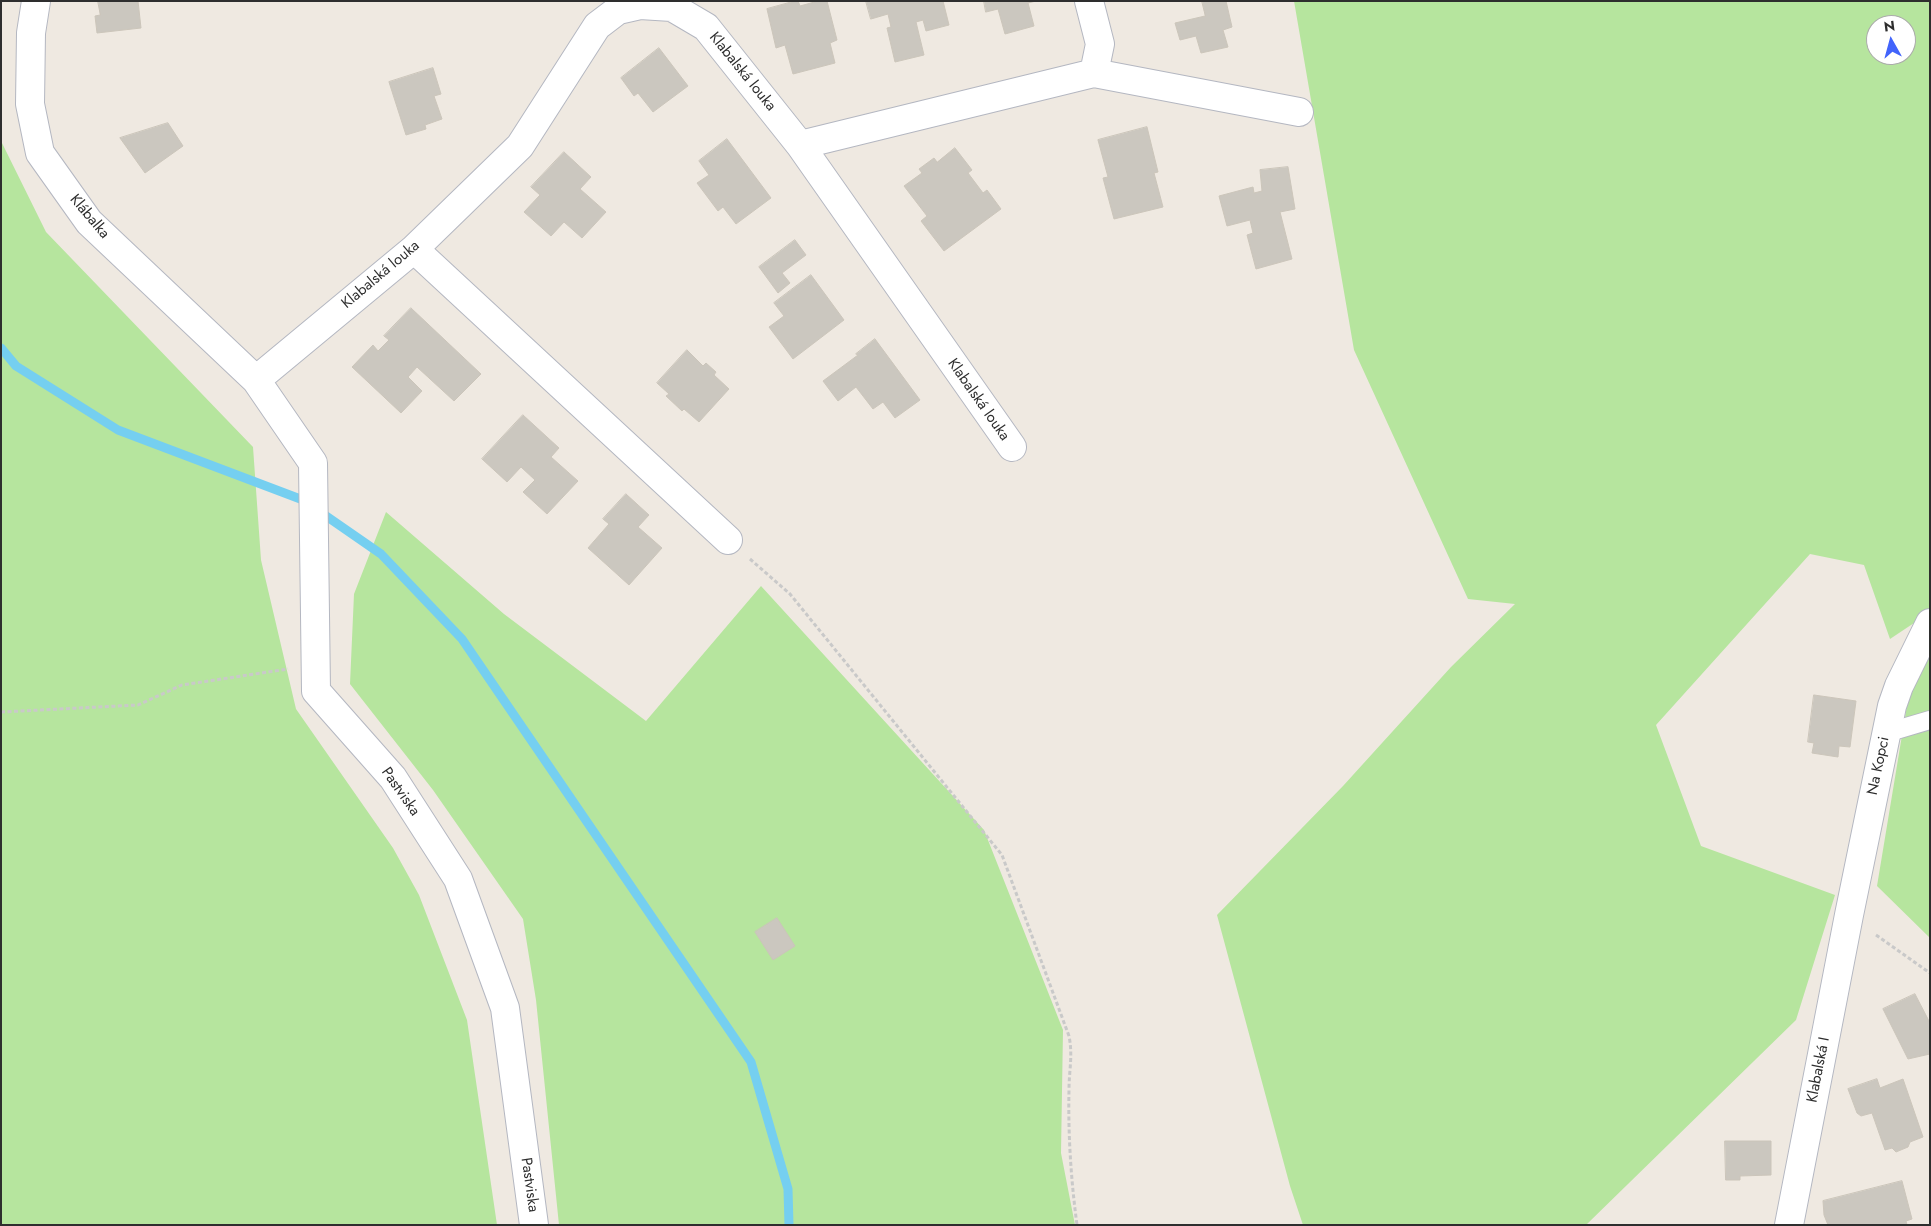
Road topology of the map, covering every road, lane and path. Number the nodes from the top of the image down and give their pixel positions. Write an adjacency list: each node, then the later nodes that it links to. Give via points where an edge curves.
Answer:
1 (36, 1): 7 (street, Klábalka, via 30,33 30,104 40,153 89,222)
2 (1089, 1): 3 (street, via 1100,44)
3 (1094, 73): 4 (street); 5 (street)
4 (1299, 112)
5 (800, 145): 6 (street, Klabalská louka, via 706,27 672,7 640,5 618,10 597,26 520,146); 8 (street, Klabalská louka)
6 (414, 249): 7 (street, Klabalská louka); 9 (street)
7 (256, 380): 11 (street, Pastviska, via 313,463)
8 (1012, 447)
9 (728, 540): 18 (path, via 790,594 1002,855 1072,1052 1069,1089 1071,1184)
10 (1930, 623): 14 (street, Na Kopci, via 1899,686)
11 (316, 665): 12 (path, via 182,685 138,705); 17 (street, Pastviska, via 316,691 392,778 458,879 505,1008)
12 (1, 712)
13 (1930, 720): 14 (lane)
14 (1886, 734): 15 (street, Na Kopci)
15 (1849, 915): 16 (path); 19 (street, Klabalská I)
16 (1930, 973)
17 (534, 1225)
18 (1077, 1225)
19 (1789, 1225)

